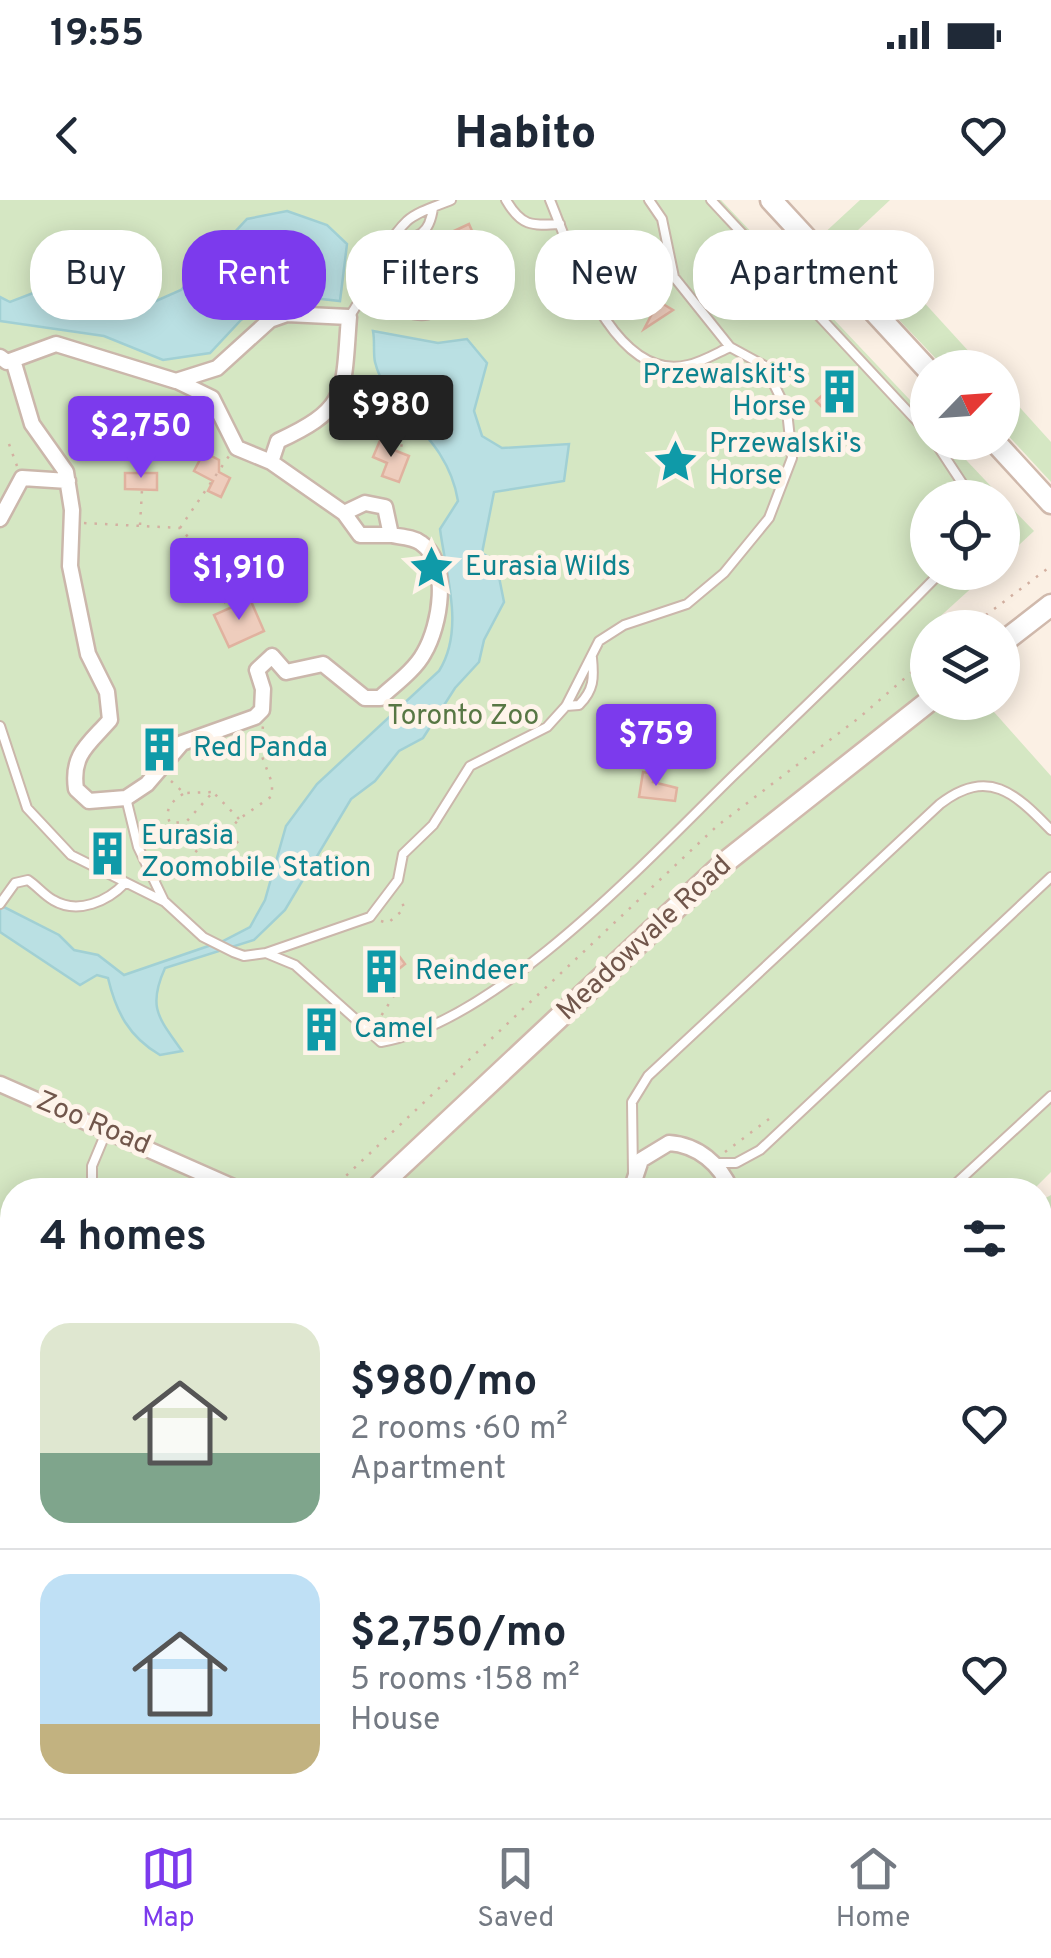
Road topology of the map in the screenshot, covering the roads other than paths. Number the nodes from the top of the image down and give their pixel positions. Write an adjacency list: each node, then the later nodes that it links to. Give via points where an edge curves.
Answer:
1 (450, 200): 7 (lane)
2 (506, 200): 8 (lane, via 530,226)
3 (649, 200): 13 (lane, via 662,219 674,277)
4 (711, 200): 19 (lane)
5 (771, 200): 14 (main road)
6 (553, 202): 8 (lane)
7 (432, 208): 9 (lane); 10 (lane)
8 (560, 224): 13 (lane, via 587,289 625,345 646,360 685,366)
9 (400, 230)
10 (428, 230)
11 (346, 317): 16 (street, via 287,314 270,320)
12 (349, 320): 21 (street, via 332,411 278,441)
13 (730, 347): 30 (lane, via 765,366 787,411 792,458 769,518 724,573 687,604 624,624 599,640)
14 (910, 351)
15 (7, 358): 17 (street, via 56,344); 22 (street, via 32,424)
16 (217, 368): 17 (street); 18 (street)
17 (176, 381): 18 (street)
18 (212, 398): 21 (street, via 236,448)
19 (910, 414)
20 (1012, 460): 23 (main road)
21 (271, 462): 24 (street)
22 (68, 481): 25 (street, via 22,478); 34 (street, via 70,566 110,720 80,750 73,768 76,789 89,801)
23 (1051, 503)
24 (344, 513): 26 (street, via 360,536); 26 (street, via 365,503 385,507)
25 (0, 519)
26 (391, 535): 34 (street, via 417,540 431,552 440,591 438,625 423,657 380,698 365,698 323,664 286,672 272,656 257,670 263,689 255,718 182,743)
27 (923, 590): 40 (lane, via 579,926 462,1010 381,1042 295,965)
28 (1051, 605): 29 (main road)
29 (1020, 629)
30 (591, 655): 31 (lane); 31 (lane, via 589,695)
31 (566, 706): 40 (lane, via 547,727 470,766 434,825 403,854 398,880 370,917)
32 (910, 716): 47 (main road, Meadowvale Road, via 723,864)
33 (0, 726): 37 (lane, via 27,808 71,855)
34 (126, 798): 38 (lane, via 138,847)
35 (1051, 830): 48 (lane, via 1003,790 987,784 959,790 648,1076 632,1102)
36 (1051, 877): 44 (lane, via 760,1150 736,1162)
37 (125, 883): 38 (lane); 39 (lane, via 110,899 74,907 28,880 15,882)
38 (166, 902): 40 (lane, via 203,937 244,956)
39 (0, 904)
40 (266, 953)
41 (0, 1084): 43 (street, Zoo Road)
42 (1051, 1096): 51 (lane)
43 (107, 1130): 45 (lane); 46 (street, Zoo Road)
44 (713, 1162): 49 (street, via 669,1143 648,1153); 50 (street)
45 (92, 1178)
46 (213, 1178)
47 (388, 1178)
48 (632, 1178)
49 (634, 1178)
50 (723, 1178)
51 (962, 1178)

